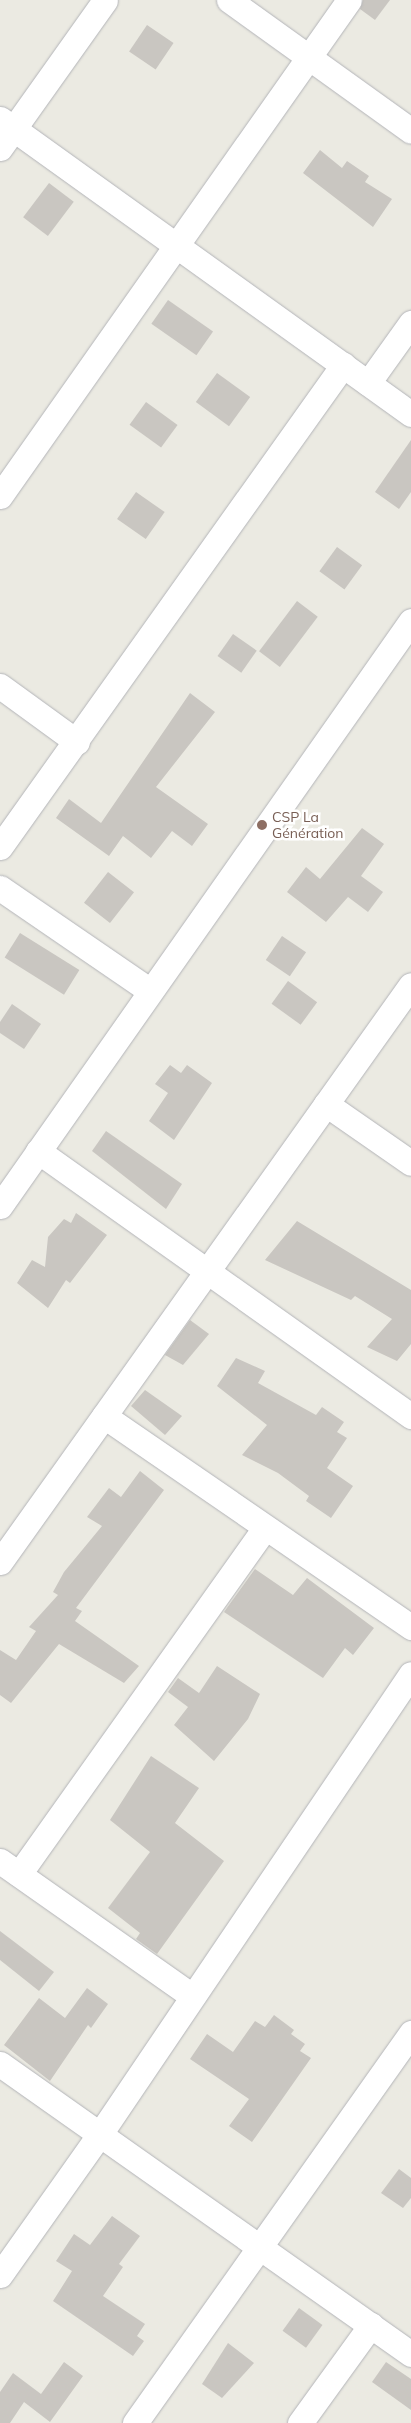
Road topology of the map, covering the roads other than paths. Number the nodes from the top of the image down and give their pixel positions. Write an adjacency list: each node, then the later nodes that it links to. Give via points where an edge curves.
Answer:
1 (106, 0): 6 (street)
2 (229, 0): 4 (street)
3 (349, 0): 4 (street)
4 (308, 57): 5 (street); 7 (street)
5 (411, 131)
6 (5, 132): 7 (street)
7 (175, 246): 9 (street); 12 (street)
8 (411, 323): 10 (street)
9 (343, 365): 10 (street); 15 (street)
10 (368, 383): 11 (street)
11 (411, 414)
12 (0, 496)
13 (411, 621): 19 (street)
14 (0, 686): 15 (street)
15 (77, 742): 16 (street)
16 (0, 847)
17 (0, 888): 19 (street)
18 (411, 985): 20 (street)
19 (149, 990): 21 (street)
20 (326, 1104): 22 (street); 24 (street)
21 (38, 1151): 23 (street); 24 (street)
22 (411, 1163)
23 (0, 1206)
24 (207, 1271): 25 (street); 26 (street)
25 (104, 1416): 27 (street); 28 (street)
26 (411, 1416)
27 (265, 1528): 29 (street); 31 (street)
28 (0, 1562)
29 (411, 1627)
30 (411, 1674): 32 (street)
31 (9, 1868): 32 (street)
32 (191, 1995): 35 (street)
33 (411, 2033): 36 (street)
34 (0, 2064): 35 (street)
35 (100, 2134): 36 (street); 37 (street)
36 (260, 2247): 38 (street); 40 (street)
37 (0, 2275)
38 (371, 2325): 39 (street); 41 (street)
39 (411, 2354)
40 (135, 2423)
41 (300, 2423)

